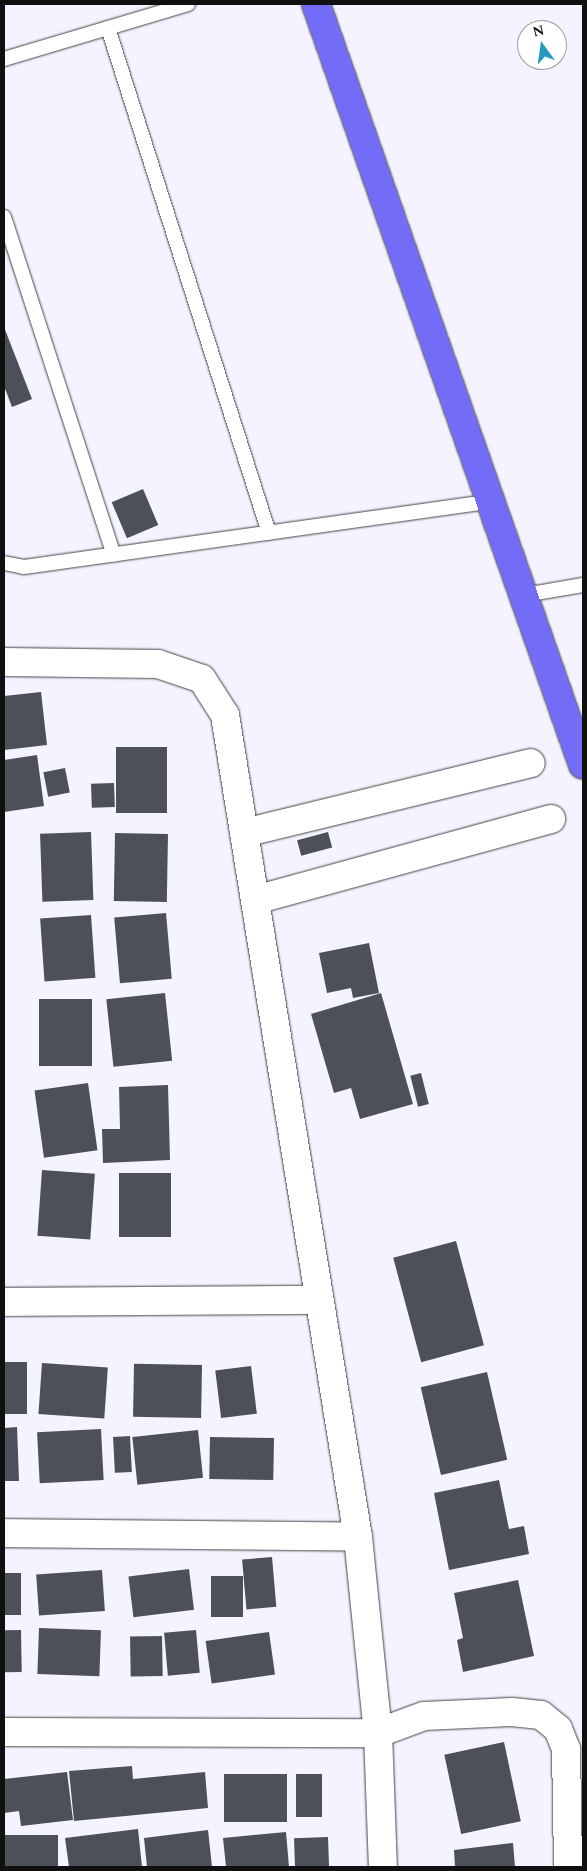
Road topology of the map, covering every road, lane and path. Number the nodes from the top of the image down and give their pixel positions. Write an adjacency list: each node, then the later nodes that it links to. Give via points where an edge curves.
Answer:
1 (188, 4): 3 (lane)
2 (316, 4): 6 (main road)
3 (108, 28): 4 (lane); 7 (lane)
4 (4, 59)
5 (4, 217): 8 (lane)
6 (492, 501): 7 (lane); 11 (main road)
7 (268, 533): 8 (lane)
8 (114, 555): 9 (lane, via 24,567)
9 (4, 563)
10 (583, 585): 11 (lane)
11 (525, 595): 14 (main road)
12 (4, 662): 16 (street, via 158,664 202,679 224,716)
13 (531, 763): 16 (street)
14 (583, 765)
15 (551, 819): 17 (street)
16 (244, 833): 17 (street)
17 (255, 900): 18 (street)
18 (316, 1300): 19 (street); 21 (street)
19 (4, 1302)
20 (4, 1533): 21 (street)
21 (358, 1537): 23 (street)
22 (4, 1732): 23 (street)
23 (378, 1733): 24 (street); 25 (street, via 424,1716 512,1712 541,1715 558,1729 566,1749)
24 (383, 1867)
25 (568, 1867)

